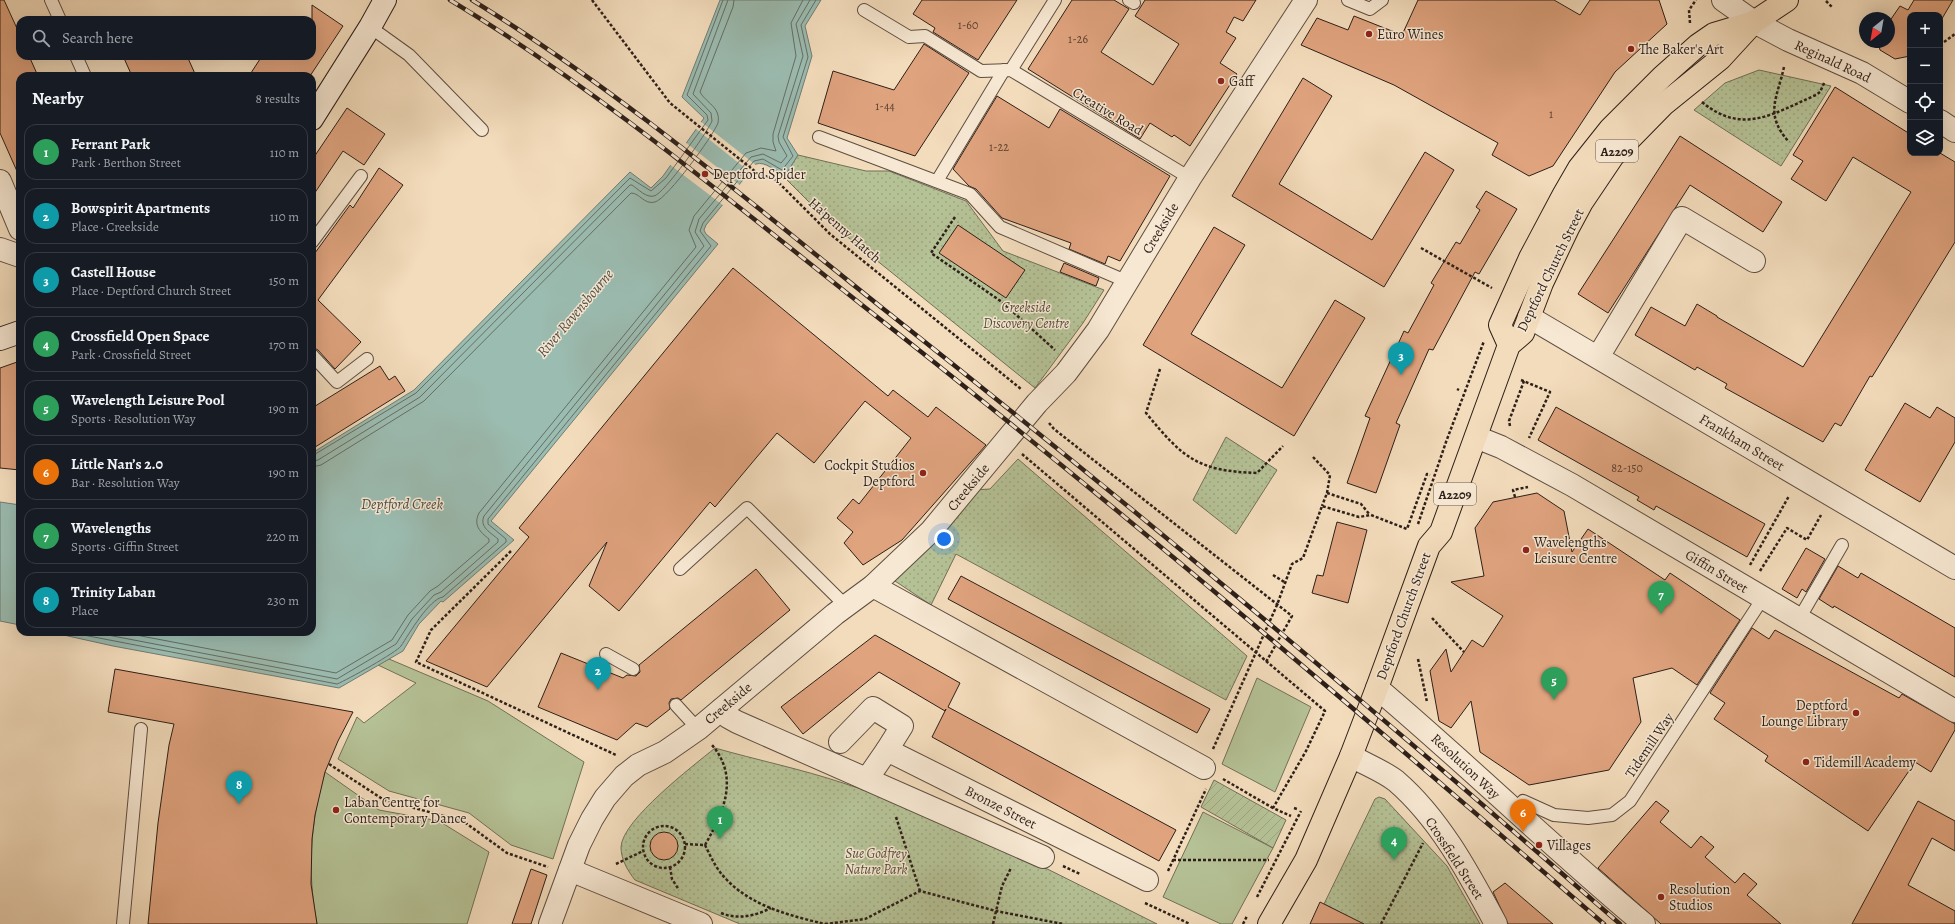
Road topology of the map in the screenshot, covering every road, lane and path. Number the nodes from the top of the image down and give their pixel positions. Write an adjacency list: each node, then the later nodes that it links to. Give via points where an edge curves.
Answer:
1 (51, 0): 14 (lane)
2 (385, 0): 16 (street)
3 (592, 0): 57 (path, Ha'penny Hatch, via 670,103 757,173 776,180 830,234)
4 (1055, 0): 22 (lane)
5 (1306, 0): 35 (street, Creekside)
6 (1348, 0): 7 (lane, via 1370,9)
7 (1382, 0)
8 (1696, 0): 17 (path, via 1689,10)
9 (1723, 0): 15 (street)
10 (1787, 0): 15 (main road, Deptford Church Street / A2209)
11 (1826, 1): 12 (path)
12 (1832, 7)
13 (864, 10): 22 (lane, via 909,37 925,36 981,71)
14 (58, 16)
15 (1754, 22): 26 (street, Reginald Road, via 1862,73); 47 (main road, Deptford Church Street / A2209, via 1720,59 1663,106 1613,156 1568,228); 48 (main road, Deptford Church Street / A2209, via 1714,34 1698,45 1610,129 1564,194 1530,258)
16 (370, 27): 27 (street); 30 (lane, via 409,55)
17 (1688, 27)
18 (1955, 34): 19 (path)
19 (1943, 43)
20 (78, 60): 23 (lane)
21 (1784, 67): 28 (path)
22 (1007, 70): 35 (lane, Creative Road); 37 (lane)
23 (83, 72)
24 (1826, 79): 28 (path, via 1820,92)
25 (1699, 99): 28 (path, via 1722,115 1733,118 1763,118)
26 (1907, 100)
27 (316, 113)
28 (1773, 115): 33 (path)
29 (1943, 123): 31 (street)
30 (482, 130)
31 (1955, 131)
32 (819, 137): 37 (lane)
33 (1789, 142)
34 (361, 176): 40 (lane)
35 (1190, 178): 45 (street, Creekside)
36 (0, 181): 39 (street)
37 (937, 181): 45 (lane, via 970,194 1000,227)
38 (955, 217): 55 (path, via 931,253 1002,302)
39 (16, 219)
40 (316, 237)
41 (1422, 248): 46 (path)
42 (0, 249): 43 (street)
43 (16, 255)
44 (1754, 261): 52 (street, via 1682,218)
45 (1128, 282): 55 (street, Creekside, via 1098,330)
46 (1495, 289)
47 (1529, 317): 51 (main road, Deptford Church Street / A2209, via 1523,333); 52 (street, Frankham Street)
48 (1500, 325): 51 (main road, Deptford Church Street); 73 (path, Deptford Church Street, via 1482,344)
49 (16, 333): 50 (street)
50 (0, 339)
51 (1509, 345): 60 (main road, Deptford Church Street / A2209)
52 (1598, 357): 66 (street, Frankham Street)
53 (316, 359): 54 (lane, via 337,382)
54 (367, 359)
55 (1073, 363): 61 (street, Creekside)
56 (1160, 369): 63 (path, via 1146,413 1169,442 1186,457 1232,472 1257,473)
57 (1027, 394)
58 (1054, 429): 83 (path)
59 (1510, 429): 62 (path, via 1509,421 1524,381 1550,392)
60 (1476, 437): 82 (street, Giffin Street, via 1501,447 1565,482); 93 (main road, Deptford Church Street / A2209, via 1441,532 1429,546 1412,589)
61 (1006, 441): 81 (street, Creekside, via 931,531); 88 (path)
62 (1528, 442)
63 (1283, 446)
64 (1313, 457): 68 (path, via 1330,475)
65 (1430, 475): 72 (path, via 1427,474 1407,529)
66 (1800, 476): 69 (street, Frankham Street); 76 (path)
67 (1529, 486): 70 (path, via 1513,490)
68 (1327, 493): 71 (path); 72 (path, via 1361,504)
69 (1833, 496): 77 (street, Frankham Street); 82 (path, via 1807,540 1787,528)
70 (1515, 497)
71 (1322, 506): 72 (path, via 1359,517); 80 (path, via 1303,558 1292,564)
72 (1370, 515)
73 (1417, 522)
74 (1842, 545): 86 (lane)
75 (511, 551): 104 (path, via 431,630 416,662)
76 (1749, 566)
77 (1955, 568)
78 (680, 569): 84 (lane, via 747,508)
79 (1273, 575): 80 (path)
80 (1286, 583): 83 (path)
81 (873, 586): 84 (street, Creekside); 105 (street)
82 (1756, 594): 86 (street, Giffin Street); 109 (lane, Tidemill Way, via 1721,664 1630,801 1612,815 1588,818 1554,815 1523,801)
83 (1277, 605): 88 (path); 91 (path, via 1292,617)
84 (846, 606): 95 (street, Creekside)
85 (1432, 618): 87 (path)
86 (1799, 619): 96 (street, Giffin Street)
87 (1464, 652)
88 (1255, 653): 91 (path); 105 (path)
89 (606, 654): 92 (lane)
90 (1418, 659): 99 (path)
91 (1266, 662): 107 (path, via 1325,711 1306,751)
92 (633, 669)
93 (1377, 688): 99 (street, Resolution Way); 102 (main road, Deptford Church Street)
94 (676, 705): 97 (lane)
95 (722, 709): 97 (street, Creekside); 106 (street, Bronze Street, via 728,717 737,722)
96 (1955, 711)
97 (698, 728): 104 (street, Creekside, via 666,752); 114 (path, via 723,760 726,779 722,812)
98 (141, 729): 132 (lane)
99 (1434, 737): 109 (street, Resolution Way)
100 (840, 742): 101 (street, via 873,708 902,726)
101 (887, 750): 106 (street); 123 (street, Bronze Street)
102 (1350, 756): 139 (main road, Deptford Church Street, via 1306,860); 141 (street, Crossfield Street, via 1395,780 1434,822 1470,875)
103 (329, 764): 122 (path, via 384,800 462,821 507,853 550,868)
104 (638, 766): 122 (street, Creekside, via 624,776 605,798 592,819)
105 (1209, 770): 107 (path); 117 (path)
106 (867, 779): 116 (street, Bronze Street)
107 (1273, 808): 111 (path)
108 (1301, 810): 126 (path)
109 (1514, 811): 142 (street, Resolution Way, via 1584,875)
110 (895, 814): 124 (path)
111 (1291, 816)
112 (1426, 836): 140 (path)
113 (684, 844): 114 (path); 115 (path, via 679,832 674,828 660,826 649,832 643,844); 121 (path, via 681,858)
114 (705, 845): 128 (path, via 714,864 726,879 739,890)
115 (643, 851): 120 (path); 121 (path, via 656,866)
116 (1043, 857)
117 (1173, 860): 118 (path); 123 (path)
118 (1269, 860)
119 (1014, 861): 129 (path, via 1002,886)
120 (613, 866)
121 (670, 867): 125 (path, via 672,879)
122 (570, 870): 133 (street, Creekside); 134 (street)
123 (1156, 884): 127 (path)
124 (920, 891): 129 (path); 135 (path, via 865,919)
125 (682, 896)
126 (1256, 898)
127 (1151, 906)
128 (772, 908): 131 (path, via 756,915 731,917); 135 (path)
129 (996, 911): 136 (path); 137 (path)
130 (1249, 911): 138 (path)
131 (719, 912)
132 (123, 924)
133 (550, 924)
134 (701, 924)
135 (825, 924)
136 (993, 924)
137 (1063, 924)
138 (1243, 924)
139 (1269, 924)
140 (1381, 924)
141 (1496, 924)
142 (1644, 924)

